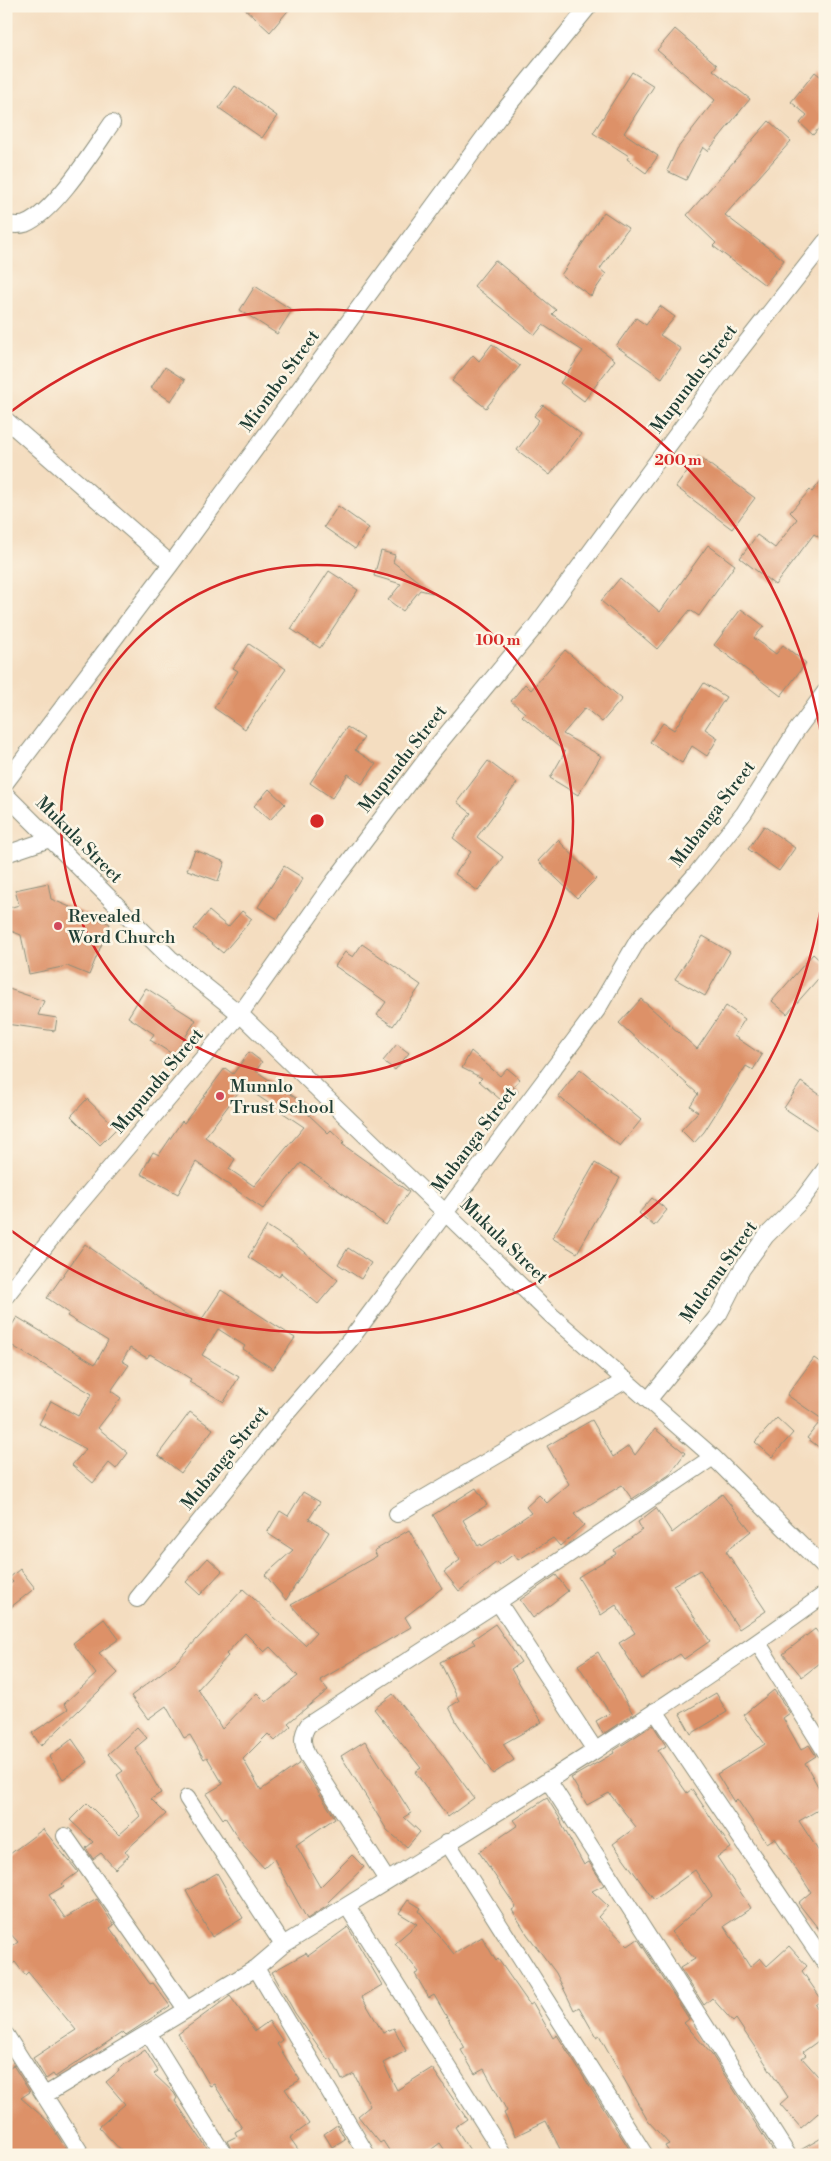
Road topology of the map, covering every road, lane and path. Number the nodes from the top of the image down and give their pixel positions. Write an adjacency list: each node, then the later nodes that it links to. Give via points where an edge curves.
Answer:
1 (590, 6): 6 (street, Miombo Street, via 498,118)
2 (112, 123): 3 (street, via 73,180 43,212 24,224)
3 (6, 224)
4 (825, 242): 12 (street, Mupundu Street, via 716,381 534,626 413,777)
5 (6, 420): 6 (street)
6 (171, 564): 8 (street, Miombo Street)
7 (825, 692): 14 (street, Mubanga Street, via 744,813 638,940 597,1010)
8 (6, 782)
9 (6, 796): 10 (street, Mukula Street)
10 (50, 839): 11 (street); 12 (street, Mukula Street, via 170,958)
11 (6, 854)
12 (240, 1014): 14 (street, Mukula Street); 15 (street, Mupundu Street)
13 (825, 1170): 17 (street, Mulemu Street, via 802,1200 766,1236 742,1269 719,1314)
14 (445, 1212): 16 (street, Mukula Street, via 552,1316); 22 (street, Mubanga Street, via 350,1340)
15 (6, 1296)
16 (626, 1380): 17 (street, Mukula Street); 19 (street)
17 (649, 1399): 18 (street, Mukula Street)
18 (713, 1457): 20 (street, Mukula Street); 23 (street)
19 (397, 1514)
20 (825, 1568)
21 (825, 1594): 24 (street)
22 (137, 1599)
23 (498, 1602): 26 (street); 32 (street, via 308,1725 302,1734 306,1755)
24 (758, 1643): 25 (street); 27 (street)
25 (655, 1711): 26 (street); 35 (street)
26 (595, 1750): 28 (street)
27 (825, 1752)
28 (548, 1780): 31 (street); 46 (street)
29 (187, 1798): 34 (street)
30 (65, 1836): 37 (street)
31 (447, 1842): 32 (street); 45 (street)
32 (387, 1880): 33 (street)
33 (347, 1906): 34 (street); 44 (street)
34 (283, 1946): 36 (street)
35 (825, 1963)
36 (256, 1968): 37 (street); 43 (street)
37 (186, 2009): 38 (street)
38 (149, 2034): 40 (street); 42 (street)
39 (6, 2035): 40 (street)
40 (45, 2095): 41 (street)
41 (82, 2155)
42 (224, 2155)
43 (368, 2155)
44 (504, 2155)
45 (645, 2155)
46 (788, 2155)

